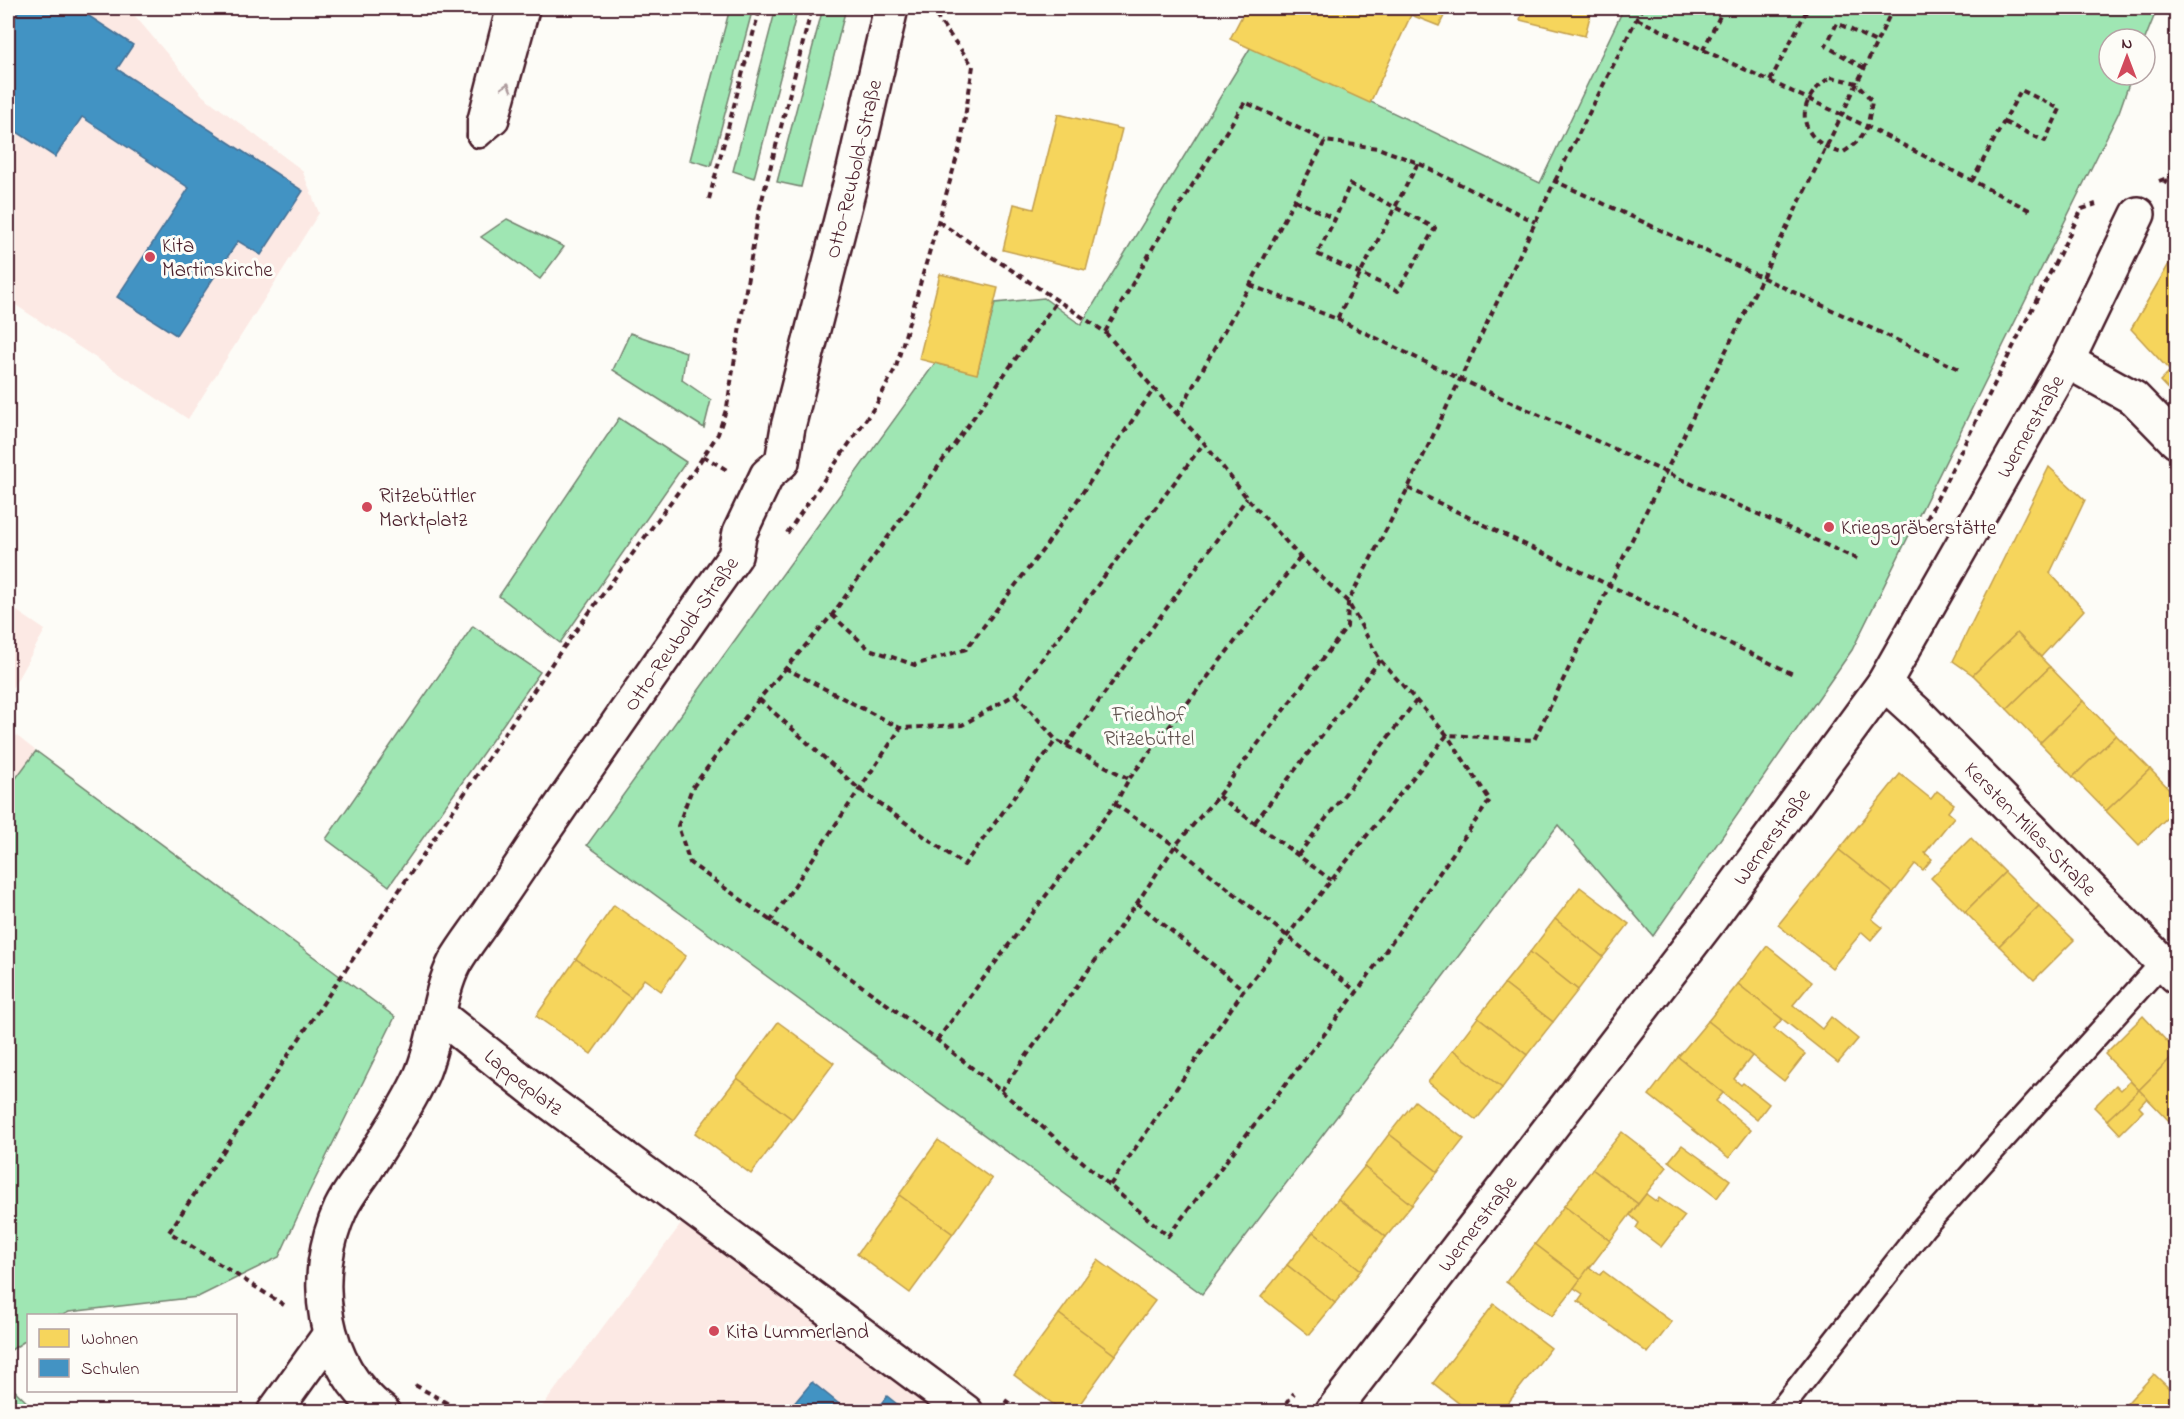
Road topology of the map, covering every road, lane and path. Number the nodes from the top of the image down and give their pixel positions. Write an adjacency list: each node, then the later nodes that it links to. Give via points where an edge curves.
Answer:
1 (508, 8): 2 (lane, one-way to 2, via 479,120 479,136 497,121)
2 (528, 8)
3 (759, 8): 28 (path)
4 (812, 8): 89 (path, via 758,215 727,407 718,434 555,659 169,1232)
5 (891, 8): 85 (street, Otto-Reubold-Straße, via 782,462 767,475 740,532 735,556 456,962)
6 (937, 8): 35 (path, via 936,16 974,66 961,143)
7 (1642, 8): 11 (path)
8 (1724, 8): 13 (path)
9 (1808, 8): 15 (path)
10 (1893, 8): 12 (path)
11 (1637, 19): 13 (path); 25 (path)
12 (1876, 42): 14 (path); 14 (path, via 1837,22 1826,46)
13 (1703, 50): 15 (path)
14 (1864, 68): 16 (path)
15 (1770, 81): 17 (path)
16 (1857, 82): 17 (path, via 1832,77); 18 (path); 20 (path, via 1872,101)
17 (1808, 99): 18 (path); 22 (path, via 1804,116 1809,133)
18 (1842, 114): 20 (path); 22 (path)
19 (2004, 122): 19 (path, via 2021,90 2060,109 2045,141); 26 (path)
20 (1868, 127): 22 (path, via 1857,143 1842,153); 26 (path)
21 (1325, 141): 23 (path, via 1378,148); 29 (path); 42 (path, via 1245,102 1155,244)
22 (1825, 149): 38 (path)
23 (1418, 163): 31 (path); 36 (path)
24 (2172, 176): 27 (path)
25 (1555, 181): 36 (path); 38 (path)
26 (1972, 181): 32 (path)
27 (2152, 183)
28 (709, 199)
29 (1295, 200): 34 (path); 39 (path)
30 (2102, 202): 53 (path, via 2082,209)
31 (1395, 207): 34 (path, via 1350,184); 37 (path); 37 (path, via 1435,228 1398,291)
32 (2031, 211)
33 (2138, 214): 43 (street, Wernerstraße)
34 (1335, 219): 37 (path, via 1317,254)
35 (939, 222): 40 (path); 54 (path, via 896,368 876,405)
36 (1535, 222): 45 (path)
37 (1360, 275): 41 (path)
38 (1763, 278): 44 (path); 50 (path)
39 (1250, 285): 41 (path); 47 (path)
40 (1057, 301): 42 (path); 59 (path)
41 (1337, 319): 45 (path)
42 (1105, 332): 46 (path)
43 (2067, 361): 48 (street, via 2134,398); 63 (street, Wernerstraße)
44 (1961, 370)
45 (1460, 379): 50 (path); 51 (path)
46 (1154, 390): 47 (path); 59 (path, via 1045,547 966,649 915,665 869,649)
47 (1177, 415): 49 (path)
48 (2176, 441)
49 (1204, 443): 52 (path); 64 (path)
50 (1665, 472): 56 (path); 57 (path)
51 (1408, 488): 57 (path); 58 (path)
52 (1247, 498): 55 (path); 70 (path)
53 (1923, 526)
54 (781, 543)
55 (1300, 557): 58 (path); 71 (path)
56 (1857, 559)
57 (1608, 586): 62 (path); 68 (path, via 1534,740)
58 (1348, 602): 60 (path); 73 (path, via 1347,627)
59 (832, 615): 61 (path)
60 (1380, 660): 66 (path); 75 (path)
61 (785, 668): 65 (path); 67 (path)
62 (1793, 674)
63 (1884, 683): 82 (street, Kersten-Miles-Straße); 99 (street, Wernerstraße, via 1709,921)
64 (1016, 694): 67 (path, via 962,725); 69 (path)
65 (759, 699): 72 (path); 80 (path, via 692,788 678,826 690,863)
66 (1416, 701): 68 (path); 77 (path)
67 (900, 728): 72 (path)
68 (1447, 735): 78 (path); 84 (path, via 1490,800)
69 (1056, 740): 70 (path); 72 (path, via 964,865)
70 (1066, 746): 71 (path)
71 (1129, 779): 74 (path)
72 (859, 789): 80 (path)
73 (1218, 796): 75 (path); 76 (path)
74 (1114, 804): 76 (path); 86 (path)
75 (1255, 822): 77 (path)
76 (1175, 846): 79 (path); 81 (path)
77 (1298, 855): 78 (path)
78 (1332, 880): 81 (path)
79 (1137, 903): 83 (path); 87 (path)
80 (770, 922): 86 (path)
81 (1286, 937): 83 (path); 84 (path)
82 (2170, 969): 100 (lane, via 1924,1227)
83 (1244, 990): 88 (path)
84 (1357, 992): 88 (path, via 1168,1236)
85 (439, 1015): 89 (street, via 420,1076 336,1218 325,1265 324,1300); 96 (street, Lappeplatz, via 544,1098)
86 (937, 1040): 87 (path)
87 (1001, 1091): 88 (path)
88 (1110, 1185)
89 (330, 1334): 93 (street); 94 (street, via 351,1377)
90 (412, 1383): 95 (path)
91 (1299, 1388): 98 (path)
92 (998, 1394): 97 (path)
93 (274, 1412)
94 (383, 1412)
95 (463, 1412)
96 (966, 1412)
97 (1021, 1412)
98 (1280, 1412)
99 (1332, 1412)
100 (1779, 1412)

